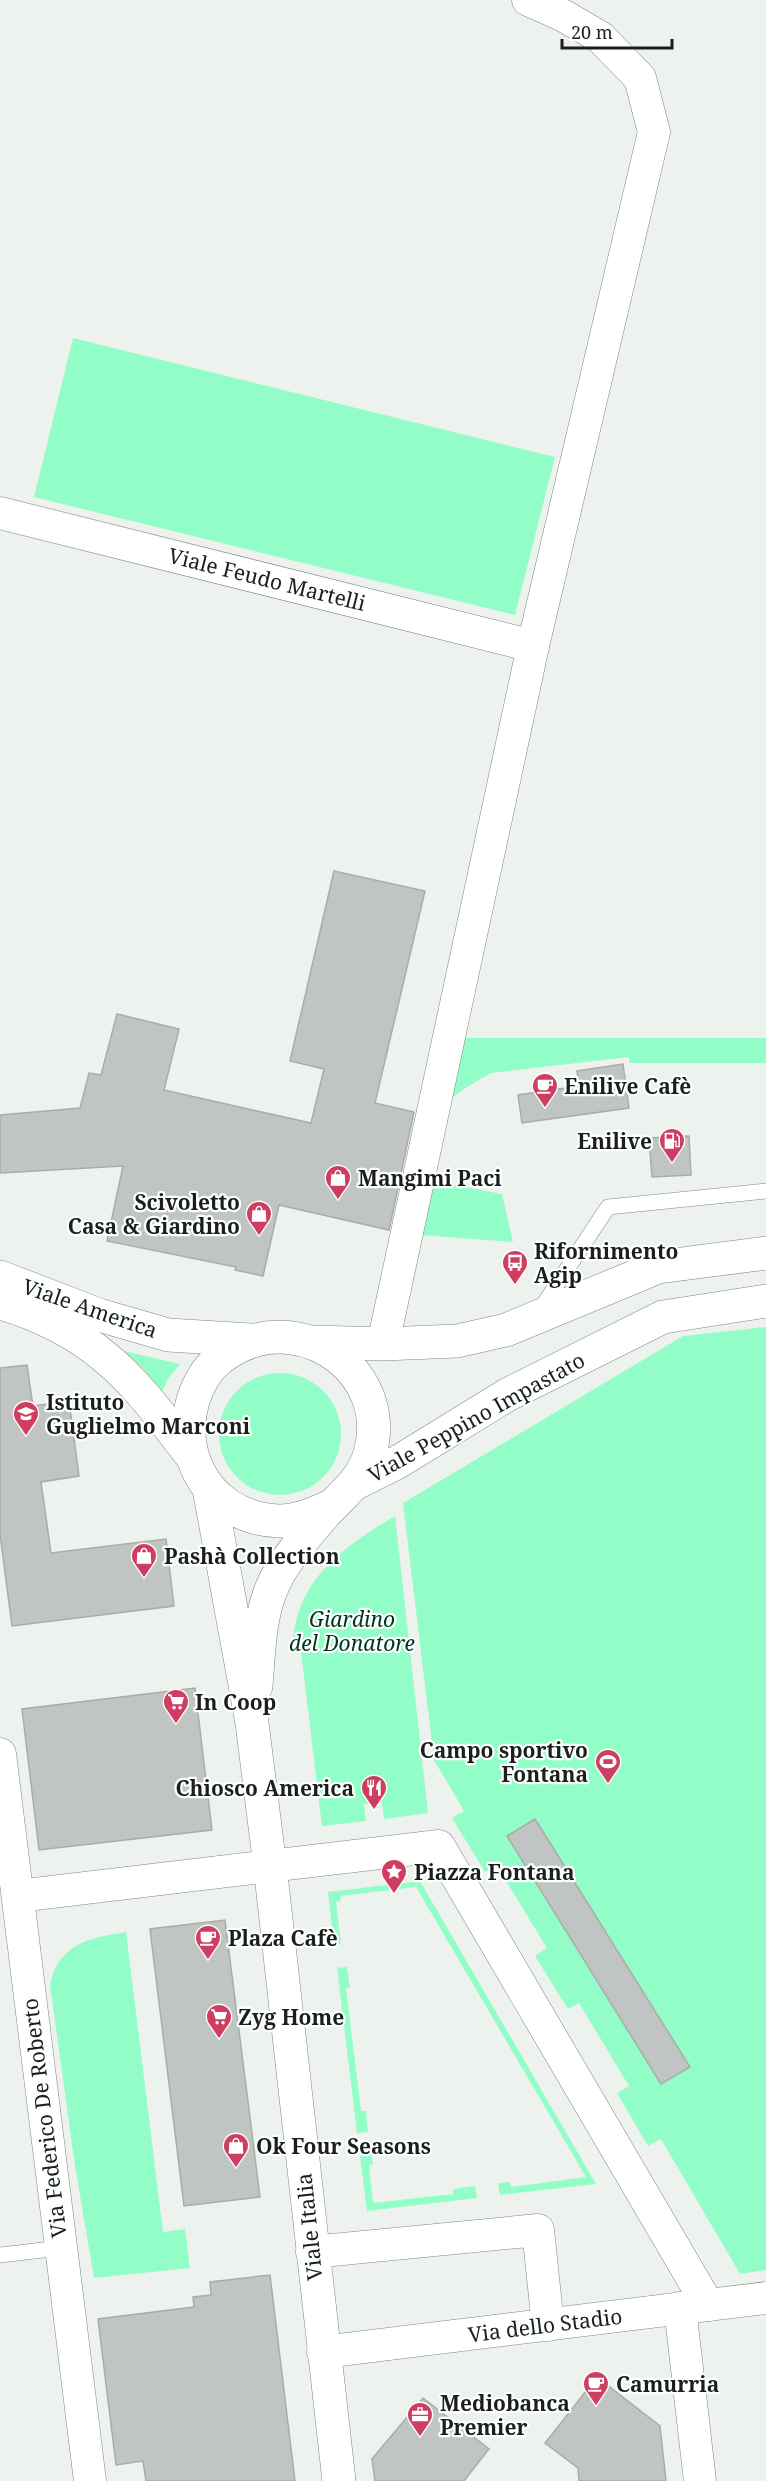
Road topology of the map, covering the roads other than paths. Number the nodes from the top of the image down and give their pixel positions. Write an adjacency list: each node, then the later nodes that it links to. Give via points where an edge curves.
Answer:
1 (528, 0): 3 (street, via 600,37 640,78 654,132)
2 (0, 513): 3 (street, Viale Feudo Martelli)
3 (533, 646): 12 (street)
4 (766, 1191): 9 (lane, via 608,1207)
5 (766, 1253): 9 (main road, via 658,1267)
6 (0, 1277): 10 (main road, Viale America, via 99,1315 168,1335)
7 (766, 1301): 14 (main road, Viale Peppino Impastato, via 663,1317 507,1395 398,1462)
8 (0, 1303): 13 (main road, Viale America, via 69,1333 106,1358 146,1399)
9 (533, 1319): 12 (main road, via 506,1330 457,1341)
10 (251, 1340): 11 (main road, via 283,1335); 13 (main road, via 226,1353 206,1373 192,1399 187,1427)
11 (314, 1342): 12 (main road); 14 (main road, via 343,1360 364,1386 373,1419 370,1452)
12 (383, 1344)
13 (191, 1455): 15 (main road)
14 (356, 1483): 16 (main road)
15 (209, 1488): 16 (main road, via 229,1506 254,1517 280,1521 307,1517); 17 (main road)
16 (331, 1506): 17 (main road, via 274,1584 262,1626)
17 (252, 1724): 19 (main road, Viale Italia)
18 (0, 1754): 20 (street, Via Federico De Roberto)
19 (270, 1866): 20 (street); 22 (main road, Viale Italia); 25 (street, via 439,1846)
20 (18, 1896): 21 (street, Via Federico De Roberto)
21 (60, 2248): 23 (lane); 28 (street, Via Federico De Roberto)
22 (312, 2252): 26 (street, via 538,2230); 27 (main road, Viale Italia)
23 (0, 2254)
24 (766, 2298): 25 (street, Via dello Stadio)
25 (694, 2307): 26 (street, Via dello Stadio); 30 (street)
26 (548, 2325): 27 (street, Via dello Stadio)
27 (323, 2352): 29 (main road, Viale Italia)
28 (90, 2481)
29 (339, 2481)
30 (700, 2481)

